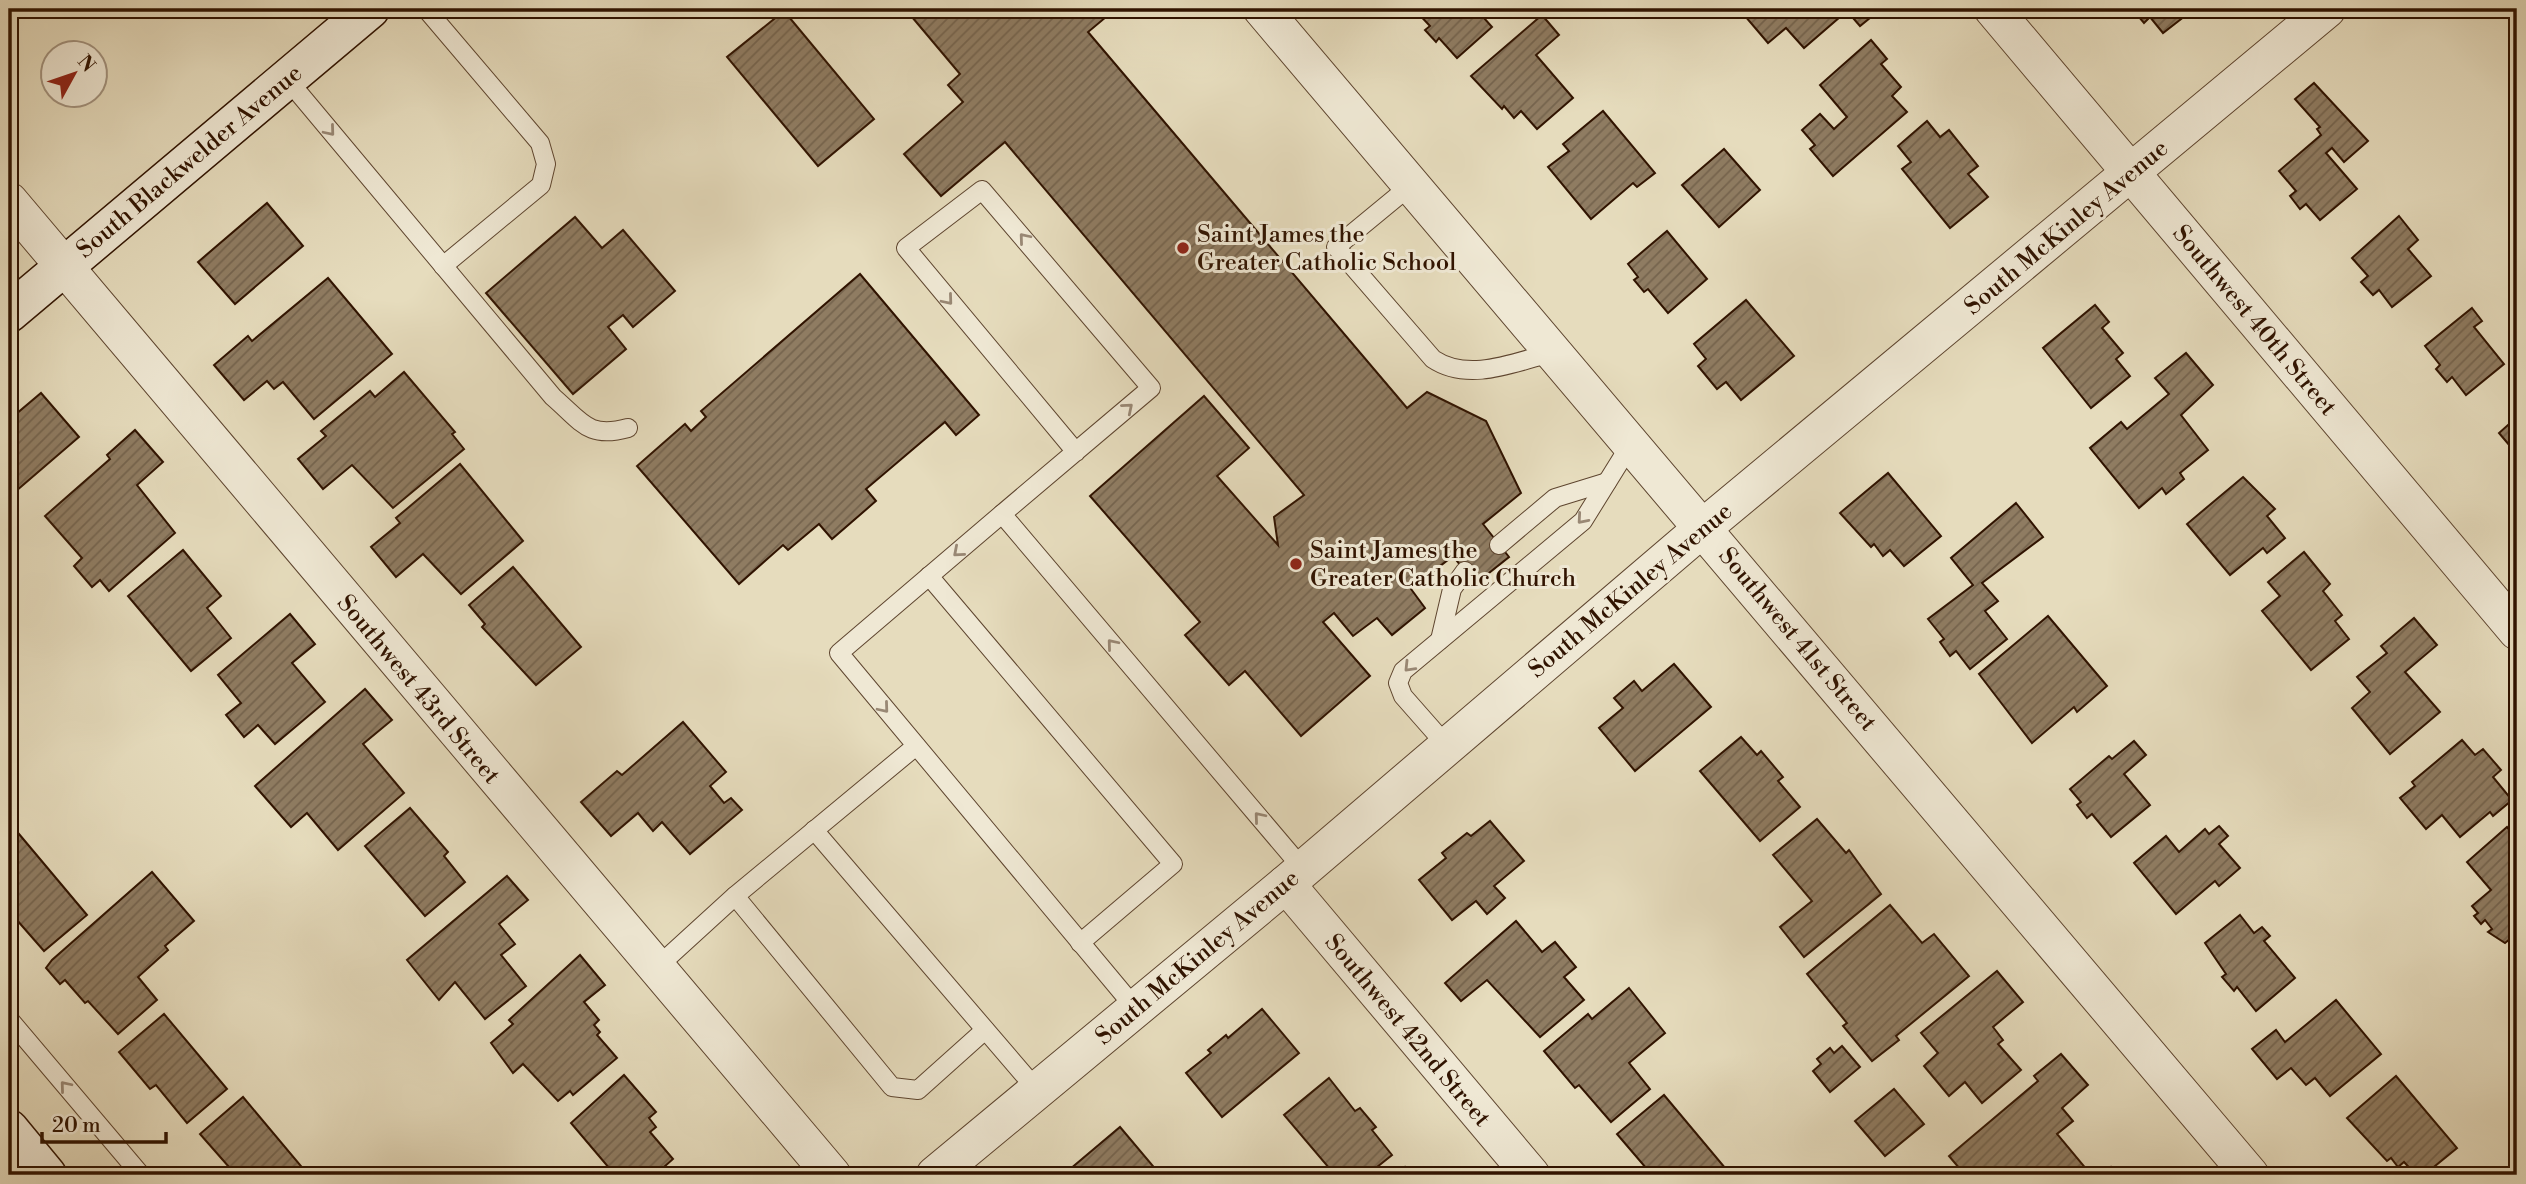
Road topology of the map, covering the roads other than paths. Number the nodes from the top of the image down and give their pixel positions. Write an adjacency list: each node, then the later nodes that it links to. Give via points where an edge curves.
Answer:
1 (370, 9): 6 (street, South Blackwelder Avenue)
2 (426, 9): 11 (lane, via 540,143 546,164 541,185)
3 (1262, 9): 8 (street, Southwest 41st Street)
4 (1993, 9): 7 (street, Southwest 40th Street)
5 (2327, 9): 7 (street, South McKinley Avenue)
6 (287, 79): 10 (street, South Blackwelder Avenue); 11 (lane, one-way to 11)
7 (2131, 173): 19 (street, South McKinley Avenue); 23 (street, Southwest 40th Street)
8 (1410, 186): 13 (street, Southwest 41st Street); 13 (lane, via 1336,247 1433,359 1445,367 1480,371)
9 (9, 201): 10 (street, Southwest 43rd Street)
10 (64, 266): 12 (street, South Blackwelder Avenue); 31 (street, Southwest 43rd Street)
11 (443, 266): 14 (lane, via 553,397 589,428 606,434)
12 (9, 313)
13 (1554, 352): 15 (street, Southwest 41st Street)
14 (628, 428)
15 (1632, 442): 17 (lane); 19 (street, Southwest 41st Street)
16 (1076, 452): 16 (lane, one-way to 16, via 1151,388 982,190 905,248); 18 (lane)
17 (1607, 482): 20 (lane, via 1555,498); 24 (lane, one-way to 24, via 1583,521)
18 (1002, 514): 22 (lane, one-way to 22); 28 (lane, one-way to 18)
19 (1703, 527): 26 (street, South McKinley Avenue); 42 (street, Southwest 41st Street)
20 (1499, 545)
21 (1465, 571): 24 (lane, via 1452,589)
22 (929, 576): 25 (lane, one-way to 25, via 839,653); 30 (lane, via 1173,864)
23 (2517, 631)
24 (1440, 640): 26 (lane, one-way to 26, via 1403,671 1398,683 1403,696)
25 (916, 746): 27 (lane); 30 (lane)
26 (1447, 746): 28 (street, South McKinley Avenue)
27 (814, 830): 29 (lane); 34 (lane)
28 (1294, 877): 32 (street, South McKinley Avenue); 41 (street, Southwest 42nd Street)
29 (735, 896): 31 (lane); 34 (lane, via 892,1087 918,1090)
30 (1080, 943): 32 (lane)
31 (654, 968): 39 (street, Southwest 43rd Street)
32 (1136, 1009): 35 (street, South McKinley Avenue)
33 (9, 1019): 38 (lane, one-way to 33)
34 (985, 1030): 35 (lane)
35 (1037, 1090): 40 (street, South McKinley Avenue)
36 (9, 1129): 37 (street)
37 (47, 1175)
38 (141, 1175)
39 (832, 1175)
40 (935, 1175)
41 (1531, 1175)
42 (2250, 1175)

